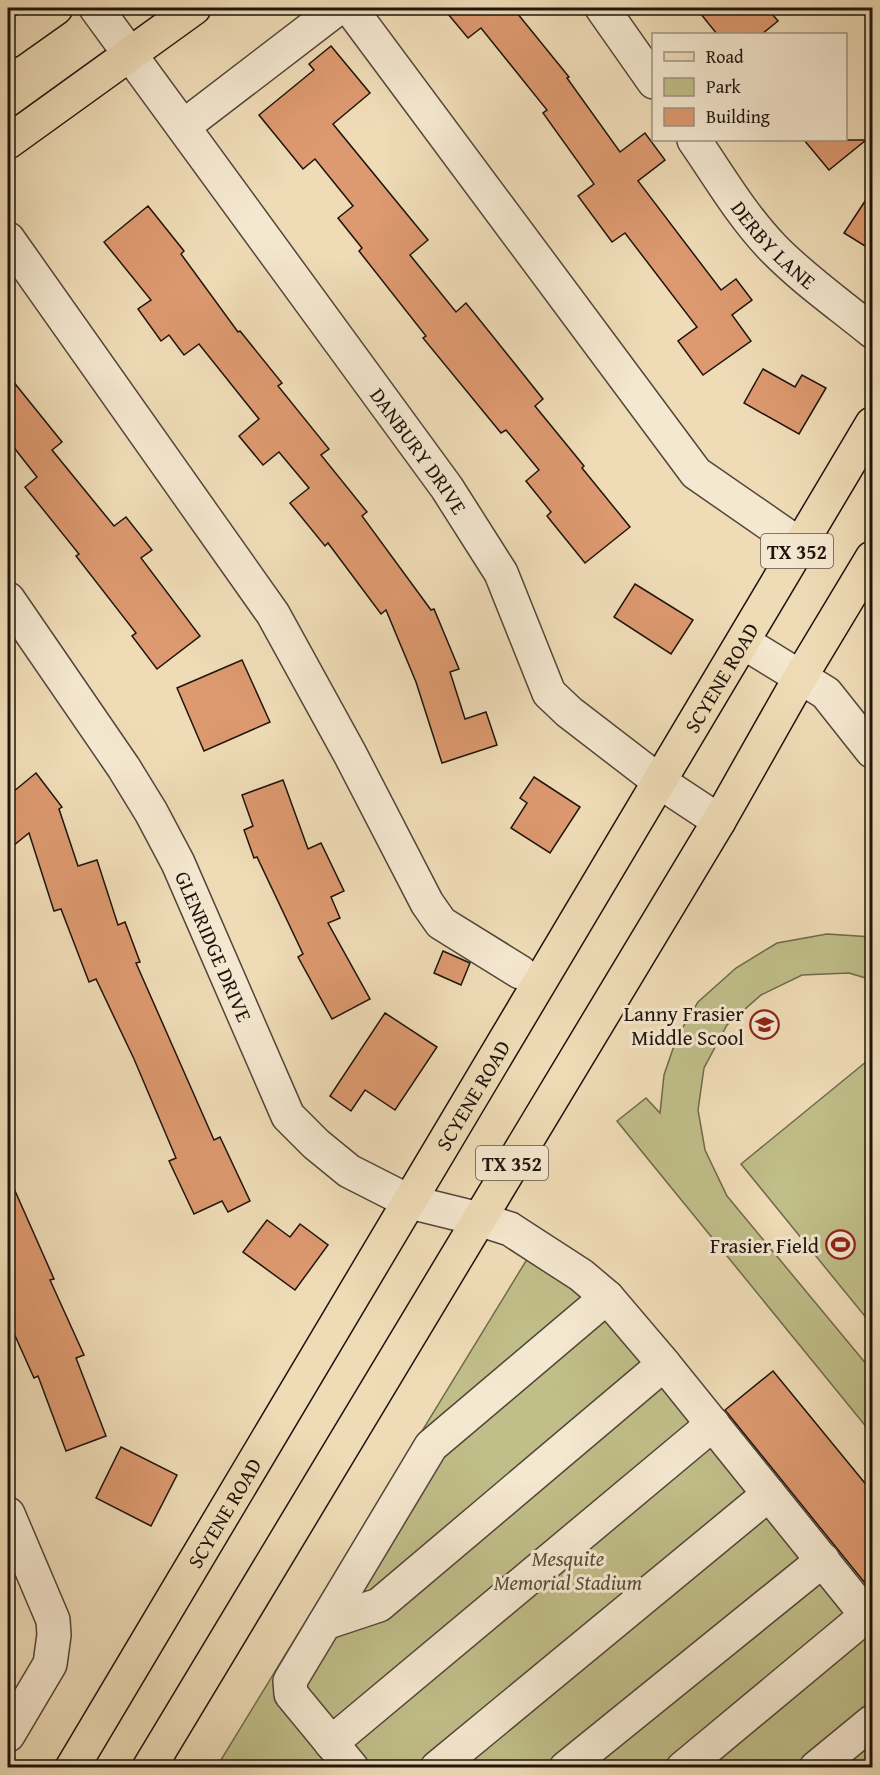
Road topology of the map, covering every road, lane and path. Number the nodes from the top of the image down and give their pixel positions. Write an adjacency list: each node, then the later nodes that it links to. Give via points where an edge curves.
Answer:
1 (56, 8): 7 (main road)
2 (96, 8): 8 (street, DANBURY DRIVE)
3 (194, 8): 8 (main road)
4 (338, 8): 10 (street)
5 (350, 8): 16 (street, via 696,473)
6 (602, 8): 9 (street)
7 (8, 42)
8 (130, 54): 10 (street, DANBURY DRIVE); 12 (main road)
9 (652, 79)
10 (184, 126): 22 (street, DANBURY DRIVE, via 447,488 501,573 549,693)
11 (694, 141): 14 (street, DERBY LANE, via 772,247)
12 (8, 142)
13 (8, 239): 24 (street, via 273,614 427,903 441,923)
14 (873, 331)
15 (873, 424): 16 (main road, SCYENE ROAD / TX 352)
16 (800, 545): 19 (main road, SCYENE ROAD / TX 352)
17 (873, 558): 20 (main road, TX 352)
18 (8, 599): 25 (street, GLENRIDGE DRIVE, via 151,812 178,862 288,1116 349,1171)
19 (743, 642): 20 (street); 22 (main road, SCYENE ROAD / TX 352)
20 (801, 676): 21 (street, via 826,693); 23 (main road, TX 352)
21 (873, 751)
22 (660, 782): 23 (street, DANBURY DRIVE); 25 (main road, SCYENE ROAD / TX 352)
23 (718, 821): 26 (main road, TX 352)
24 (520, 972)
25 (410, 1202): 26 (street, GLENRIDGE DRIVE); 38 (main road, SCYENE ROAD / TX 352)
26 (479, 1219): 27 (street, GLENRIDGE DRIVE, via 510,1229 581,1275); 39 (main road, TX 352)
27 (607, 1297): 28 (street, GLENRIDGE DRIVE); 34 (street, via 431,1446)
28 (664, 1364): 29 (street, GLENRIDGE DRIVE); 34 (street, via 379,1605)
29 (713, 1424): 30 (street, GLENRIDGE DRIVE); 37 (street)
30 (769, 1494): 32 (street, GLENRIDGE DRIVE); 41 (street)
31 (8, 1514): 36 (street, via 53,1620 54,1635 50,1664)
32 (823, 1560): 33 (street, GLENRIDGE DRIVE); 42 (street)
33 (870, 1618): 43 (street)
34 (325, 1623): 37 (street, via 290,1681 291,1694)
35 (873, 1722): 44 (street)
36 (8, 1735)
37 (331, 1743): 40 (street)
38 (72, 1767)
39 (149, 1767)
40 (352, 1767)
41 (437, 1767)
42 (566, 1767)
43 (683, 1767)
44 (816, 1767)

